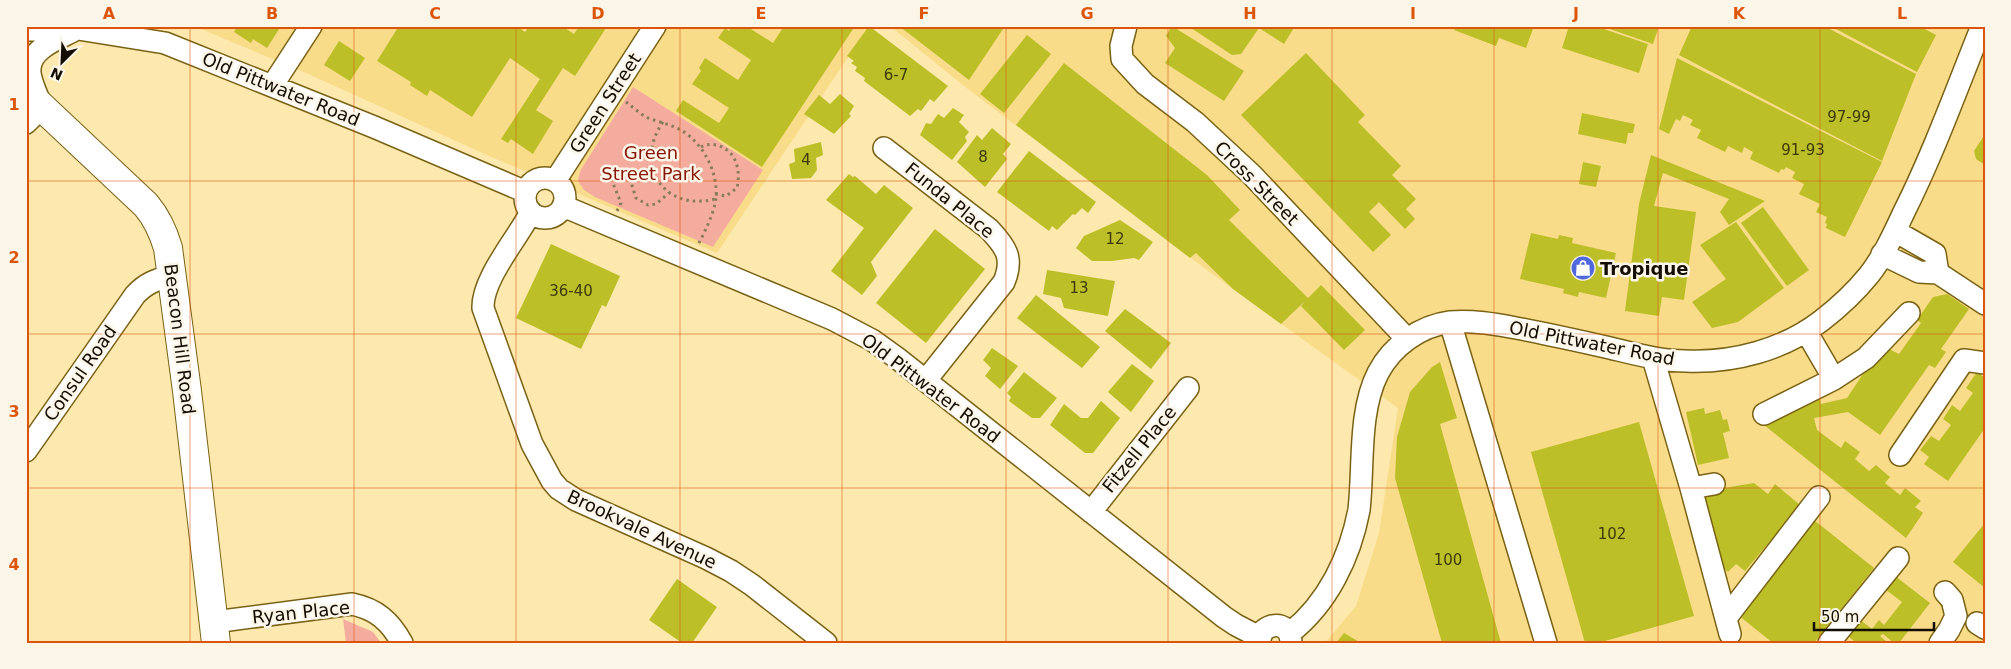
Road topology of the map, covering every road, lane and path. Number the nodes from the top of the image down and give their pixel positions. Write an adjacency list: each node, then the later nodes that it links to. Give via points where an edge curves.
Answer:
1 (311, 26): 7 (street)
2 (655, 26): 8 (street, Green Street)
3 (1126, 26): 30 (street, Cross Street, via 1121,46 1122,59 1145,84 1195,122 1252,175)
4 (1982, 26): 21 (street, Old Pittwater Road, via 1920,178)
5 (78, 29): 6 (street, Old Pittwater Road); 7 (street, Old Pittwater Road, via 164,43); 9 (street, via 46,45 31,62)
6 (26, 30)
7 (272, 86): 18 (street, Old Pittwater Road, via 408,142)
8 (612, 92): 10 (path, via 647,117); 15 (street, Green Street)
9 (31, 107): 25 (main road, Beacon Hill Road, via 151,211 164,233)
10 (663, 122): 11 (path, via 687,134); 13 (path, via 651,143)
11 (701, 148): 17 (path, via 710,162); 17 (path, via 706,144 720,147 735,160 737,188 726,196)
12 (884, 148): 34 (street, Funda Place, via 989,229 1008,254 1009,269 1004,282)
13 (652, 168): 14 (path); 16 (path, via 660,184)
14 (628, 174): 16 (path, via 636,198 642,203 656,204); 20 (path, via 627,170 610,176 621,203)
15 (555, 181): 18 (street, via 538,179 530,184); 19 (street, via 564,192)
16 (669, 192): 17 (path, via 682,200 694,202)
17 (716, 196): 23 (path, via 705,232)
18 (528, 202): 19 (street, via 539,217 549,218); 49 (street, Brookvale Avenue, via 489,282 483,308 532,444 552,482 576,500 731,571)
19 (563, 206): 20 (street, Old Pittwater Road)
20 (611, 226): 23 (street, Old Pittwater Road)
21 (1895, 230): 22 (street, Old Pittwater Road); 24 (street, via 1935,254)
22 (1882, 254): 24 (street, via 1919,272); 29 (street, Old Pittwater Road, via 1856,289)
23 (691, 260): 34 (street, Old Pittwater Road, via 832,319 872,340)
24 (1938, 273): 26 (street)
25 (172, 276): 37 (street, Consul Road, via 156,279 134,295); 45 (main road, Beacon Hill Road)
26 (1985, 304)
27 (1909, 313): 33 (street, via 1866,358)
28 (1450, 322): 30 (street, Old Pittwater Road, via 1427,328); 31 (street, Old Pittwater Road, via 1493,324); 50 (street)
29 (1806, 331): 31 (street, Old Pittwater Road, via 1790,341 1740,357 1685,362); 33 (street)
30 (1407, 339): 46 (street, Old Pittwater Road, via 1387,360 1372,387 1365,424 1359,510 1344,559 1327,594)
31 (1653, 358): 40 (street)
32 (1985, 363): 38 (street, via 1964,360)
33 (1834, 379): 36 (street)
34 (926, 380): 42 (street, Old Pittwater Road)
35 (1188, 388): 42 (street, Fitzell Place)
36 (1764, 414)
37 (26, 451)
38 (1900, 455)
39 (1714, 484): 40 (street)
40 (1692, 488): 41 (street, via 1728,626)
41 (1820, 497)
42 (1091, 512): 47 (street, Old Pittwater Road, via 1236,626)
43 (1898, 558): 51 (street)
44 (1945, 592): 52 (street, via 1952,600 1956,616)
45 (215, 632): 48 (street, Ryan Place, via 352,604 383,616)
46 (1290, 638): 47 (street, via 1286,629 1276,625 1266,628)
47 (1259, 640)
48 (402, 643)
49 (826, 643)
50 (1546, 643)
51 (1829, 643)
52 (1940, 643)

